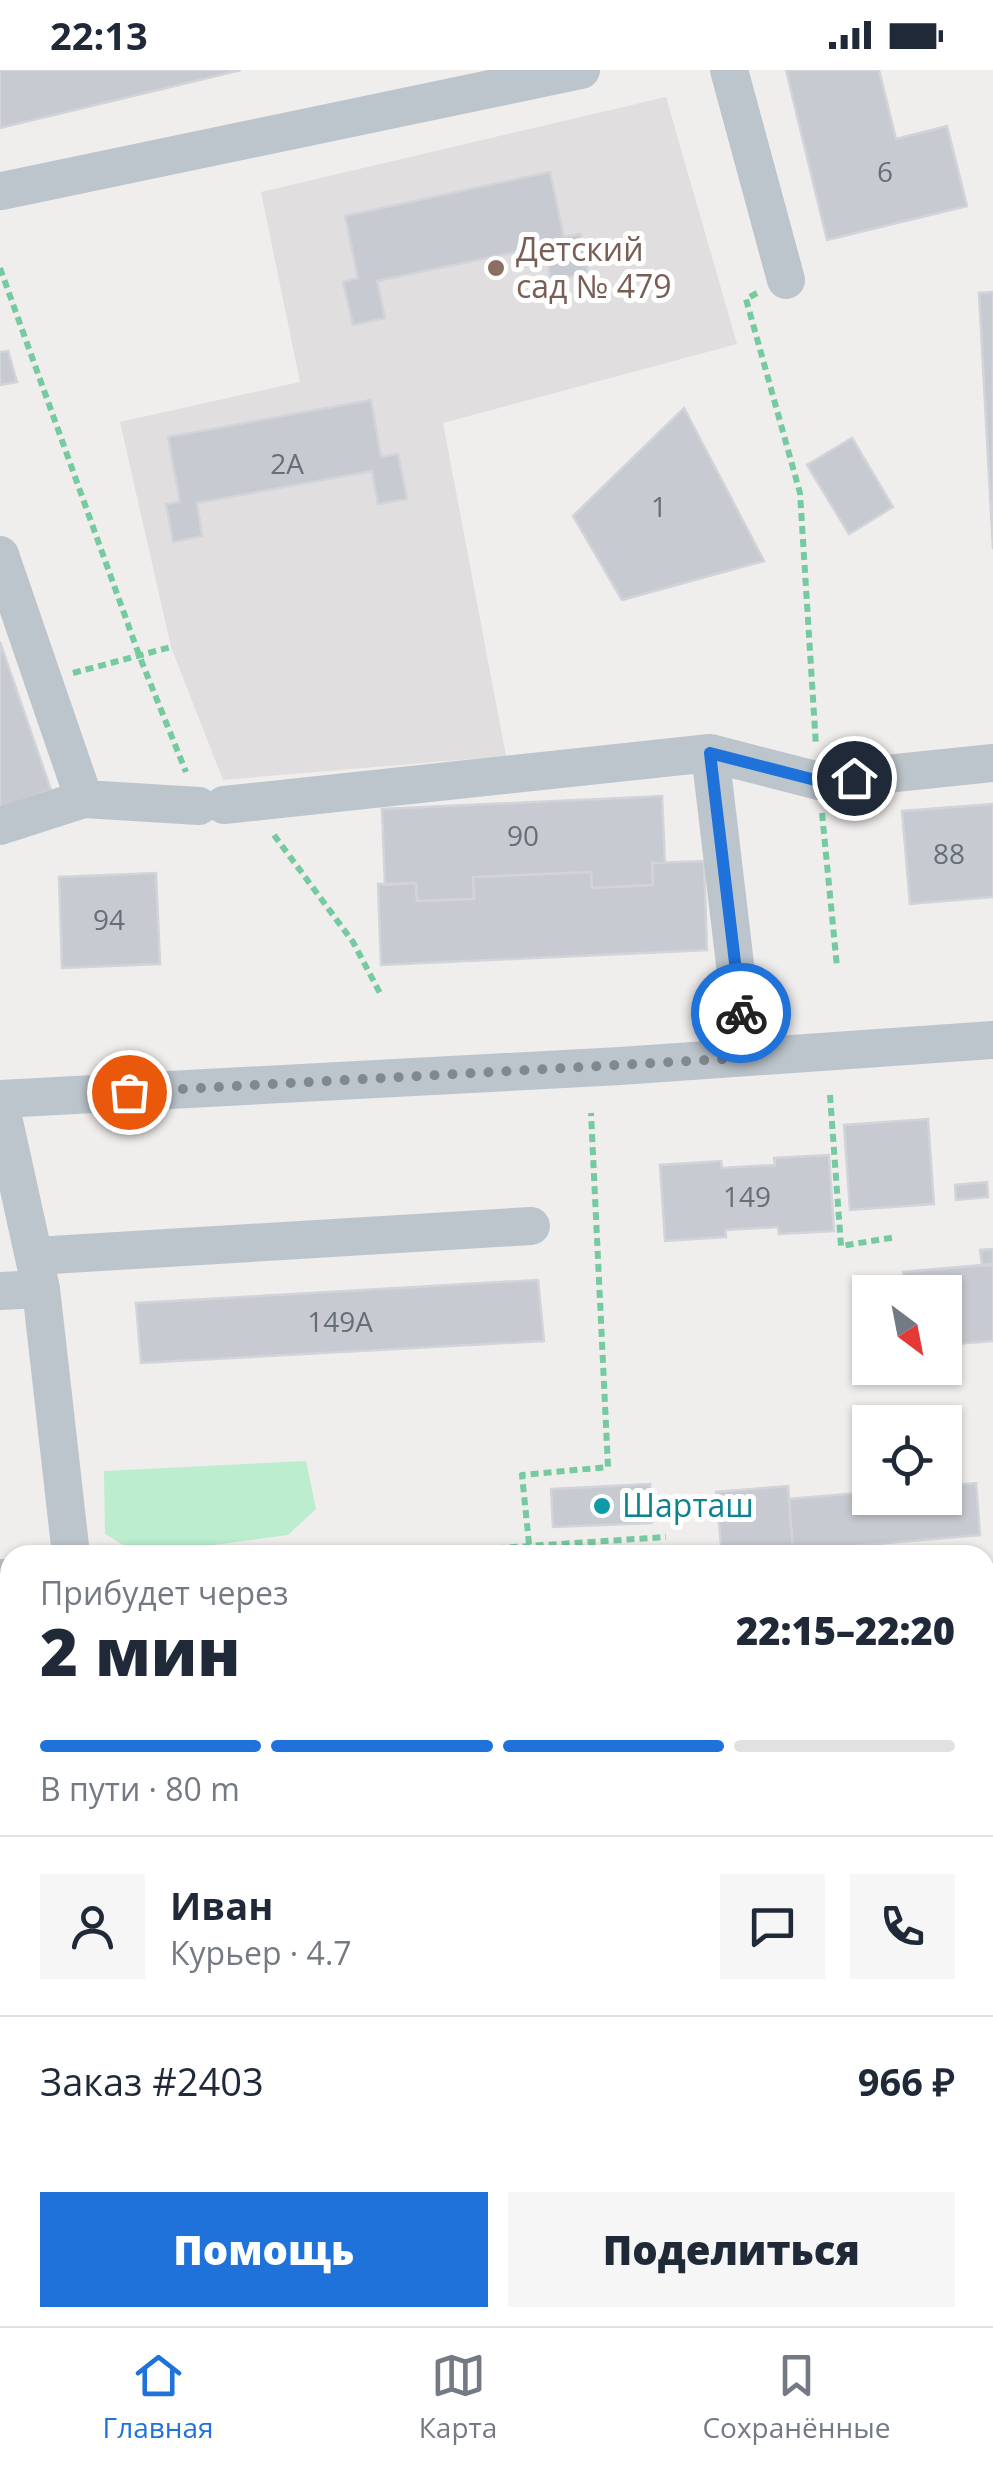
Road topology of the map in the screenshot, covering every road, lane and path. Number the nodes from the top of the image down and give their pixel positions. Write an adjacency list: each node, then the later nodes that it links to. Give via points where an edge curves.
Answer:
1 (581, 70): 3 (street)
2 (730, 70): 5 (street)
3 (2, 192)
4 (0, 268): 8 (path)
5 (786, 280): 12 (path, via 746,299 800,494)
6 (0, 555): 9 (street)
7 (171, 646): 8 (path)
8 (139, 655): 9 (path); 14 (path)
9 (43, 681): 13 (street)
10 (710, 753): 12 (street); 14 (street); 19 (street)
11 (993, 763): 12 (street)
12 (819, 781): 16 (path)
13 (84, 798): 14 (street); 15 (street)
14 (225, 805): 17 (path, via 353,942)
15 (0, 826)
16 (837, 966)
17 (381, 996)
18 (993, 1040): 19 (street)
19 (746, 1058): 21 (street)
20 (830, 1096): 24 (path, via 841,1246)
21 (0, 1101): 25 (street)
22 (591, 1113): 29 (path, via 608,1467 522,1475)
23 (532, 1226): 25 (street)
24 (896, 1237)
25 (38, 1273): 26 (street); 30 (street)
26 (0, 1291)
27 (666, 1538): 28 (path)
28 (584, 1542): 29 (path); 32 (path)
29 (529, 1544): 31 (path)
30 (71, 1545)
31 (521, 1545)
32 (584, 1545)

